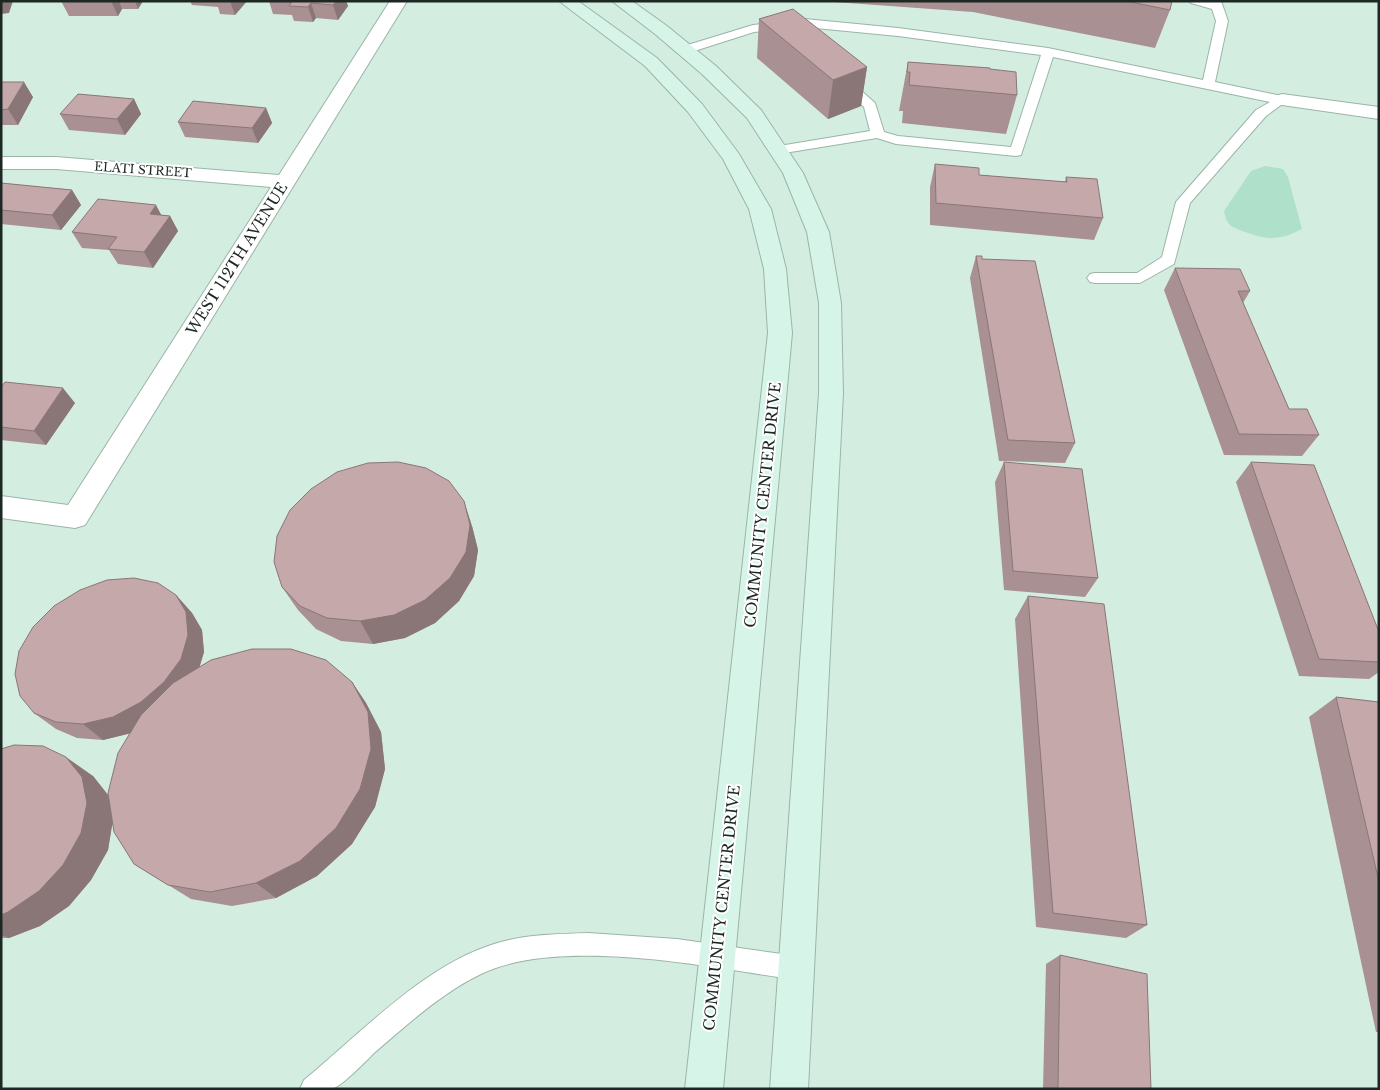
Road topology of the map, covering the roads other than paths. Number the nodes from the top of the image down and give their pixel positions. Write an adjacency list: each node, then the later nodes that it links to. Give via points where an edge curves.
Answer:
1 (399, 1): 17 (street, WEST 112TH AVENUE)
2 (567, 1): 20 (main road, COMMUNITY CENTER DRIVE, via 652,62 695,108 732,158 760,209 775,269 780,333)
3 (620, 1): 8 (main road)
4 (1195, 1): 5 (lane)
5 (1216, 4): 11 (lane, via 1222,22)
6 (777, 26): 7 (lane); 8 (lane, via 753,29); 9 (lane, via 805,23)
7 (791, 38)
8 (685, 50): 15 (main road, via 754,114)
9 (1048, 52): 11 (lane); 14 (lane, via 1016,152 896,140)
10 (834, 75): 14 (lane, via 870,106)
11 (1208, 85): 12 (lane)
12 (1282, 100): 13 (street); 18 (lane, via 1261,113 1183,202 1169,260 1140,278)
13 (1379, 114)
14 (878, 134): 15 (lane)
15 (778, 150): 21 (main road, via 793,173 818,232 830,303 831,393)
16 (1, 163): 17 (street, ELATI STREET, via 56,163)
17 (285, 182): 19 (street, WEST 112TH AVENUE, via 75,517)
18 (1095, 278)
19 (1, 508)
20 (717, 957): 21 (lane); 22 (lane, via 566,945 507,952 476,963 439,986); 23 (main road, COMMUNITY CENTER DRIVE)
21 (796, 968): 24 (main road)
22 (314, 1089)
23 (704, 1089)
24 (789, 1089)

